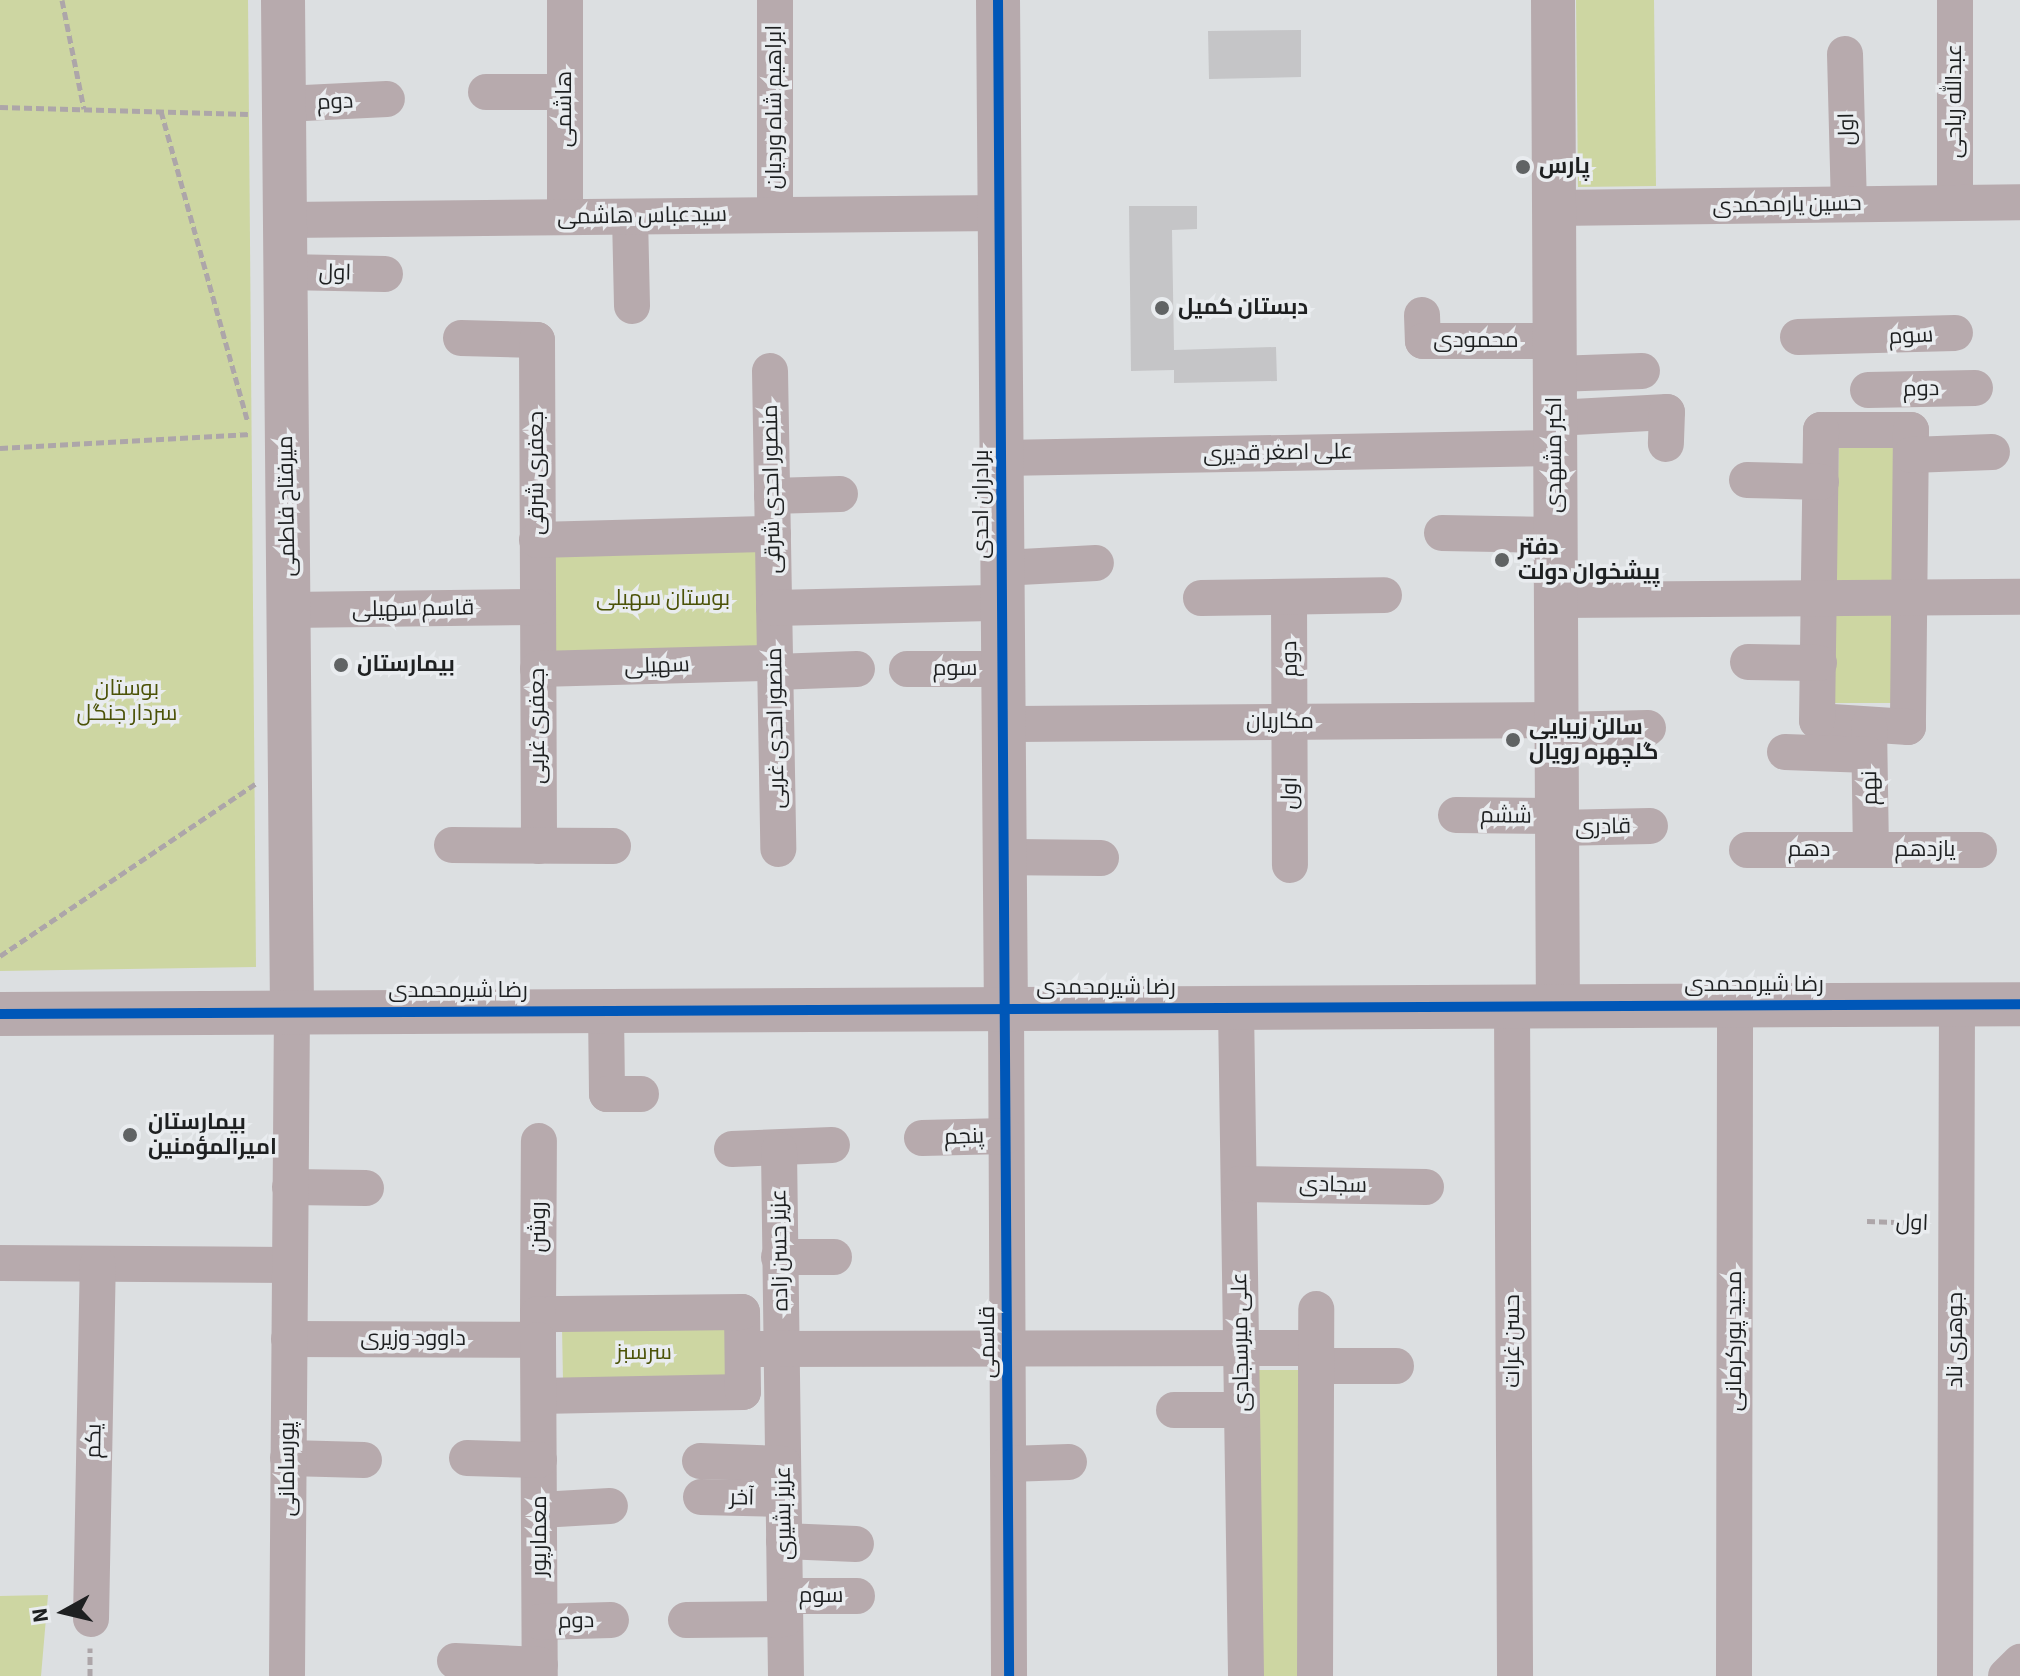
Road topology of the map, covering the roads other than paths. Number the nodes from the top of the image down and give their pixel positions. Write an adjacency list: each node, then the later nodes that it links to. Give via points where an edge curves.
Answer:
1 (283, 0): 11 (street, میرفتاح فاطمی)
2 (565, 0): 9 (street, هاشمی)
3 (775, 0): 17 (street, ابراهیم شاه وردیان)
4 (998, 0): 16 (street, برادران احدی)
5 (1553, 0): 15 (street, اکبر مشهدی)
6 (1955, 0): 13 (street, عبدالله ریاحی)
7 (1845, 54): 14 (street, اول)
8 (486, 92): 9 (street)
9 (565, 92): 18 (street, هاشمی)
10 (387, 99): 11 (street, دوم)
11 (266, 109): 20 (street, میرفتاح فاطمی)
12 (2020, 202): 13 (street, حسین یارمحمدی)
13 (1955, 203): 14 (street, حسین یارمحمدی)
14 (1849, 204): 15 (street, حسین یارمحمدی)
15 (1554, 208): 29 (street, اکبر مشهدی)
16 (1000, 213): 17 (street, سیدعباس هاشمی); 39 (street, برادران احدی)
17 (775, 215): 19 (street, سیدعباس هاشمی)
18 (565, 217): 19 (street, سیدعباس هاشمی); 20 (street, سیدعباس هاشمی)
19 (630, 217): 23 (street)
20 (285, 220): 21 (street, میرفتاح فاطمی)
21 (285, 272): 22 (street, اول); 59 (street, میرفتاح فاطمی, via 269,433)
22 (385, 274)
23 (632, 306)
24 (1955, 333): 27 (street, سوم)
25 (1798, 337): 27 (street, سوم)
26 (461, 338): 47 (street, جعفری شرقی, via 537,340)
27 (1867, 339): 33 (street)
28 (1422, 340): 29 (street, محمودی)
29 (1555, 357): 31 (street, محمودی); 35 (street, اکبر مشهدی)
30 (770, 371): 43 (street, منصور احدی شرقی)
31 (1642, 371)
32 (1975, 388): 33 (street, دوم)
33 (1868, 390): 34 (street)
34 (1868, 430): 38 (street, via 1911,430); 41 (street, via 1821,430)
35 (1555, 433): 36 (street, علی اصغر قدیری, via 1667,412); 39 (street, علی اصغر قدیری); 46 (street, اکبر مشهدی)
36 (1666, 444)
37 (1992, 452): 38 (street)
38 (1911, 455): 55 (street)
39 (1001, 458): 49 (street, برادران احدی)
40 (1747, 480): 41 (street)
41 (1821, 482): 54 (street)
42 (840, 494): 43 (street)
43 (772, 496): 45 (street, منصور احدی شرقی)
44 (1442, 533): 46 (street)
45 (773, 534): 47 (street); 58 (street, منصور احدی شرقی)
46 (1556, 535): 56 (street, اکبر مشهدی)
47 (537, 540): 57 (street, جعفری شرقی)
48 (1096, 563): 49 (street)
49 (1002, 585): 58 (street); 66 (street, برادران احدی)
50 (1384, 595): 51 (street)
51 (1289, 597): 53 (street); 67 (street, دوم)
52 (2020, 597): 55 (street)
53 (1201, 598)
54 (1820, 598): 55 (street); 56 (street); 61 (street)
55 (1912, 598): 71 (street, via 1908,727)
56 (1556, 600): 69 (street, اکبر مشهدی)
57 (537, 607): 59 (street, قاسم سهیلی); 63 (street, جعفری غربی)
58 (774, 608): 62 (street, منصور احدی غربی)
59 (288, 610): 94 (street, میرفتاح فاطمی)
60 (1748, 662): 61 (street)
61 (1819, 663): 71 (street, via 1817,721)
62 (775, 667): 63 (street, سهیلی); 64 (street, سهیلی); 79 (street, منصور احدی غربی)
63 (538, 669): 77 (street, جعفری غربی)
64 (857, 669)
65 (907, 669): 66 (street, سوم)
66 (1003, 669): 68 (street, برادران احدی)
67 (1291, 722): 68 (street, مکاریان); 69 (street, مکاریان); 85 (street, اول)
68 (1003, 724): 83 (street, برادران احدی)
69 (1557, 725): 70 (street, مکاریان); 74 (street, اکبر مشهدی)
70 (1648, 728)
71 (1869, 740): 72 (street); 81 (street, نهم)
72 (1785, 752)
73 (1456, 815): 74 (street, ششم)
74 (1557, 822): 75 (street, قادری); 89 (street, اکبر مشهدی)
75 (1650, 826)
76 (452, 845): 77 (street)
77 (539, 846): 78 (street)
78 (613, 846)
79 (778, 849)
80 (1747, 850): 81 (street, دهم)
81 (1871, 850): 82 (street, یازدهم)
82 (1979, 850)
83 (1004, 857): 84 (street); 92 (street, برادران احدی)
84 (1101, 858)
85 (1290, 865)
86 (1957, 1004): 87 (street, رضا شیرمحمدی); 90 (street, رضا شیرمحمدی); 153 (street, جوهری ناد)
87 (2020, 1004)
88 (1512, 1006): 89 (street, رضا شیرمحمدی); 91 (street, رضا شیرمحمدی); 151 (street, حسن غرات)
89 (1558, 1006): 90 (street, رضا شیرمحمدی)
90 (1735, 1006): 152 (street, مجید پورکرمانی)
91 (1236, 1008): 92 (street, رضا شیرمحمدی); 103 (street, علی میرسجادی)
92 (1006, 1009): 93 (street, رضا شیرمحمدی); 97 (street, قاسمی)
93 (606, 1011): 94 (street, رضا شیرمحمدی); 96 (street, via 607,1094)
94 (292, 1012): 95 (street, رضا شیرمحمدی); 104 (street, پورسامانی)
95 (0, 1014)
96 (641, 1094)
97 (1006, 1136): 98 (street, پنجم); 116 (street, قاسمی)
98 (922, 1138)
99 (539, 1141): 113 (street, روشن)
100 (832, 1145): 102 (street)
101 (732, 1149): 102 (street)
102 (779, 1150): 107 (street, عزیز حسن زاده)
103 (1239, 1184): 105 (street, سجادی); 117 (street, علی میرسجادی)
104 (290, 1187): 106 (street); 111 (street, پورسامانی)
105 (1426, 1187)
106 (366, 1188)
107 (779, 1257): 108 (street); 118 (street, عزیز حسن زاده)
108 (834, 1257)
109 (0, 1263): 110 (street)
110 (98, 1264): 111 (street); 139 (street, یکم)
111 (290, 1265): 114 (street, پورسامانی)
112 (1316, 1309): 119 (street)
113 (538, 1327): 114 (street, داوود وزیری); 115 (street, via 742,1312); 121 (street)
114 (289, 1339): 124 (street, پورسامانی)
115 (743, 1349): 118 (street); 121 (street, via 743,1392)
116 (1008, 1349): 117 (street); 118 (street); 130 (street, قاسمی)
117 (1241, 1349): 119 (street); 123 (street, علی میرسجادی)
118 (781, 1350): 131 (street, عزیز بشیری)
119 (1316, 1357): 120 (street); 150 (street)
120 (1396, 1366)
121 (539, 1396): 127 (street, معمارپور)
122 (1174, 1410): 123 (street)
123 (1242, 1410): 149 (street, علی میرسجادی)
124 (288, 1458): 126 (street); 146 (street, پورسامانی)
125 (467, 1458): 127 (street)
126 (364, 1460)
127 (539, 1460): 134 (street, معمارپور)
128 (700, 1461): 131 (street)
129 (1069, 1462): 130 (street)
130 (1008, 1464): 148 (street, قاسمی)
131 (783, 1481): 132 (street, آخر); 135 (street, عزیز بشیری)
132 (701, 1497)
133 (610, 1506): 134 (street)
134 (540, 1510): 142 (street, معمارپور)
135 (784, 1541): 136 (street); 138 (street, عزیز بشیری)
136 (856, 1544)
137 (857, 1596): 138 (street, سوم)
138 (785, 1607): 141 (street, سوم); 147 (street, عزیز بشیری)
139 (91, 1619)
140 (611, 1620): 142 (street, دوم)
141 (686, 1620)
142 (540, 1622): 145 (street, معمارپور)
143 (455, 1661): 145 (street)
144 (2020, 1662): 154 (street)
145 (540, 1671)
146 (287, 1674)
147 (786, 1676)
148 (1009, 1676)
149 (1246, 1676)
150 (1315, 1676)
151 (1515, 1676)
152 (1734, 1676)
153 (1955, 1676)
154 (2006, 1676)

